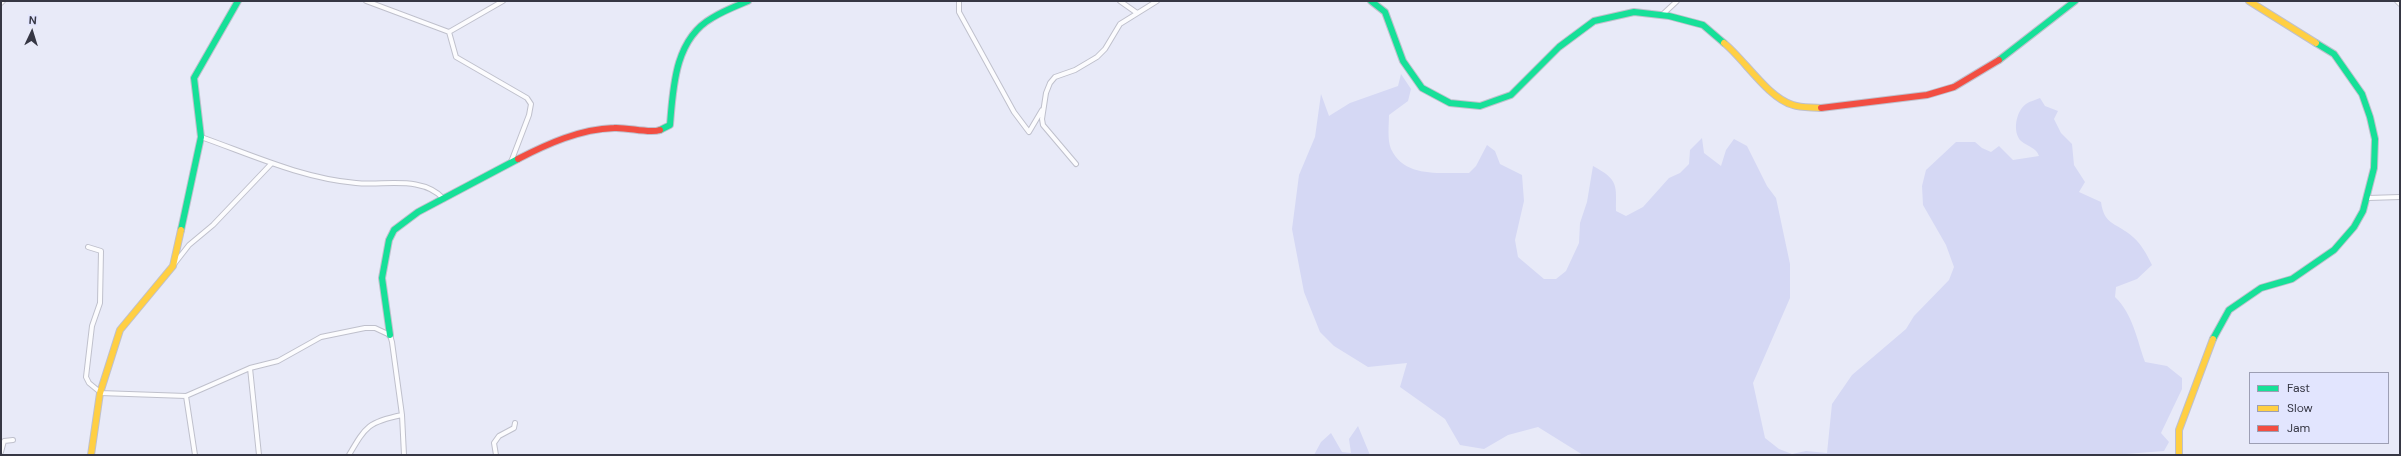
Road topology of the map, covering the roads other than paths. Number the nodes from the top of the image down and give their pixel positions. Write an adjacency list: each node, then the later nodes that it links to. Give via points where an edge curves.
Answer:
1 (238, 1): 18 (main road, via 194,78)
2 (366, 1): 16 (street)
3 (503, 1): 16 (street)
4 (748, 1): 19 (main road, via 711,18 695,31 686,43 672,100 670,125 667,128 654,132 623,127 601,128 549,143)
5 (959, 1): 17 (street, via 959,12 1014,112 1029,132)
6 (1120, 1): 14 (street)
7 (1157, 1): 14 (street)
8 (1371, 1): 15 (main road, via 1385,12 1404,61 1422,88 1450,103 1480,106 1511,95 1559,47 1594,21 1634,12)
9 (1677, 1): 15 (street)
10 (2075, 1): 15 (main road, via 1999,60 1954,86 1927,95 1823,108 1792,105 1769,89 1734,51 1703,25)
11 (2249, 1): 22 (main road, via 2334,54 2362,94 2375,139 2374,168)
12 (2397, 1): 13 (street)
13 (2400, 4)
14 (1138, 13): 17 (street, via 1120,24 1097,57 1075,70 1056,77 1047,87)
15 (1662, 15)
16 (449, 32): 19 (street, via 456,57 530,101 529,115)
17 (1043, 108): 21 (street, via 1042,119 1046,130)
18 (201, 136): 20 (street); 26 (main road)
19 (511, 162): 24 (main road)
20 (271, 164): 24 (street, via 297,173 354,183 414,184 434,191); 26 (street, via 213,225 189,245)
21 (1076, 164)
22 (2368, 198): 23 (street); 41 (main road, via 2354,227 2334,250 2292,279 2261,288 2241,300 2216,329 2179,430)
23 (2400, 198)
24 (444, 199): 27 (main road, via 411,216 394,230 389,240 383,262 382,290)
25 (88, 247): 29 (street, via 101,251 100,303 92,326 86,376 88,383)
26 (173, 266): 29 (main road, via 120,330)
27 (390, 335): 28 (street, via 375,328 365,328 321,337 278,361); 31 (street)
28 (250, 368): 30 (street); 37 (street)
29 (100, 393): 30 (street); 35 (main road)
30 (186, 396): 36 (street)
31 (402, 415): 38 (street, via 381,420 365,428); 39 (street)
32 (515, 423): 40 (street, via 514,428 499,436 494,443)
33 (13, 440): 34 (street, via 4,442)
34 (1, 452)
35 (91, 455)
36 (195, 455)
37 (259, 455)
38 (349, 455)
39 (404, 455)
40 (496, 455)
41 (2179, 455)

